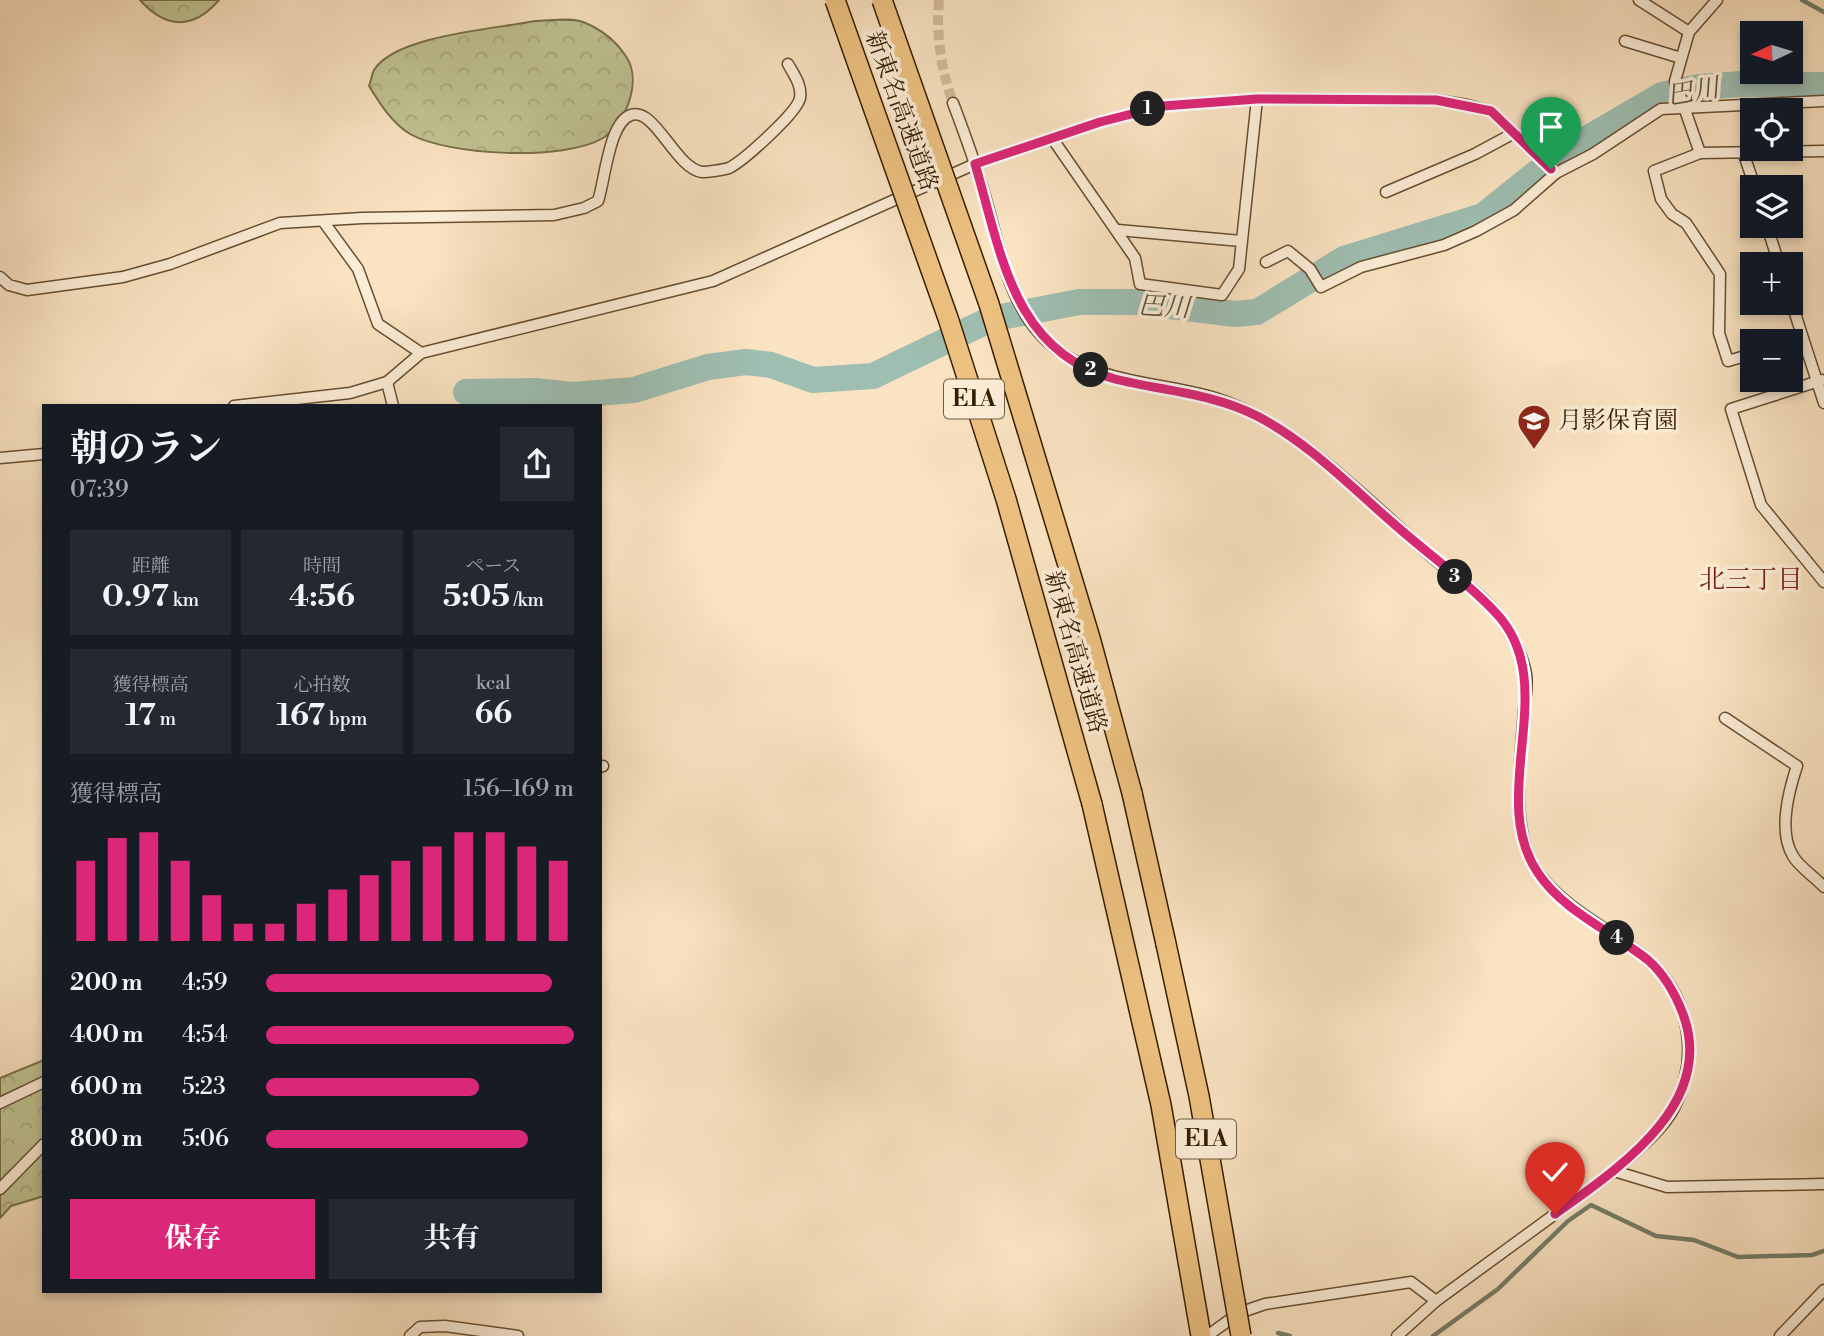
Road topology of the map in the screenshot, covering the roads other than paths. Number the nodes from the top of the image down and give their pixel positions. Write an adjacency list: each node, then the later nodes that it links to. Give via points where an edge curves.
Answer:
1 (835, 0): 53 (highway, 新東名高速道路 / E1A, bridge, via 1010,512 1092,804 1161,1105)
2 (883, 0): 55 (highway, 新東名高速道路 / E1A, bridge, via 989,304 1132,793 1199,1096)
3 (1639, 0): 5 (street)
4 (1717, 0): 5 (street)
5 (1689, 32): 7 (street)
6 (1625, 41): 7 (street)
7 (1681, 58): 12 (street, via 1675,81)
8 (788, 64): 23 (street, via 800,84 800,99 792,116 728,168 701,172 679,158 650,119 635,113 614,133 598,201 583,208 554,215)
9 (1257, 99): 13 (street, via 1436,100 1491,111); 14 (street, via 1163,106); 25 (street)
10 (1824, 101): 12 (street)
11 (953, 103): 20 (street)
12 (1681, 104): 18 (street); 21 (street, via 1661,109 1593,154)
13 (1514, 133): 21 (street); 22 (street)
14 (1052, 138): 20 (street); 24 (street)
15 (1803, 151): 16 (street)
16 (1822, 151): 19 (street)
17 (1740, 152): 18 (street)
18 (1700, 153): 30 (street, via 1654,172 1672,214 1686,223 1720,274 1719,334 1728,361)
19 (1824, 162)
20 (975, 164): 29 (street, via 713,281); 46 (street, via 1012,289 1038,332 1058,351 1113,378 1215,398 1259,417 1308,450 1498,614 1526,675 1520,818 1539,875 1569,903 1650,962 1674,989 1688,1026 1688,1068 1673,1110)
21 (1554, 171): 26 (street, via 1514,210 1465,236 1360,267 1321,287 1310,269 1288,250)
22 (1386, 192)
23 (323, 221): 27 (street, via 280,223 170,264 123,276 27,290); 29 (street, via 358,270 378,324)
24 (1118, 230): 25 (street); 25 (street, via 1135,258 1140,284 1222,295 1239,269)
25 (1241, 241)
26 (1266, 262)
27 (0, 277)
28 (1796, 315): 31 (street)
29 (421, 353): 32 (street)
30 (1740, 358)
31 (1821, 381): 34 (street); 35 (street)
32 (387, 382): 36 (street, via 350,394); 37 (street)
33 (1774, 392): 34 (street)
34 (1775, 395): 40 (street, via 1731,409 1761,505)
35 (1824, 403)
36 (253, 404)
37 (392, 404)
38 (42, 454): 39 (street)
39 (0, 458)
40 (1824, 582)
41 (1725, 718): 42 (street, via 1797,766 1786,798 1788,842 1793,856)
42 (1824, 887)
43 (42, 1083): 44 (street)
44 (0, 1103)
45 (42, 1146): 48 (street)
46 (1614, 1171): 47 (street, via 1667,1187); 50 (street)
47 (1824, 1184)
48 (0, 1189)
49 (1824, 1290): 57 (street)
50 (1436, 1301): 54 (street, via 1412,1282 1296,1298 1239,1313); 56 (street)
51 (410, 1336): 52 (street, via 420,1327 445,1326)
52 (518, 1336)
53 (1202, 1336)
54 (1207, 1336)
55 (1241, 1336)
56 (1397, 1336)
57 (1780, 1336)

